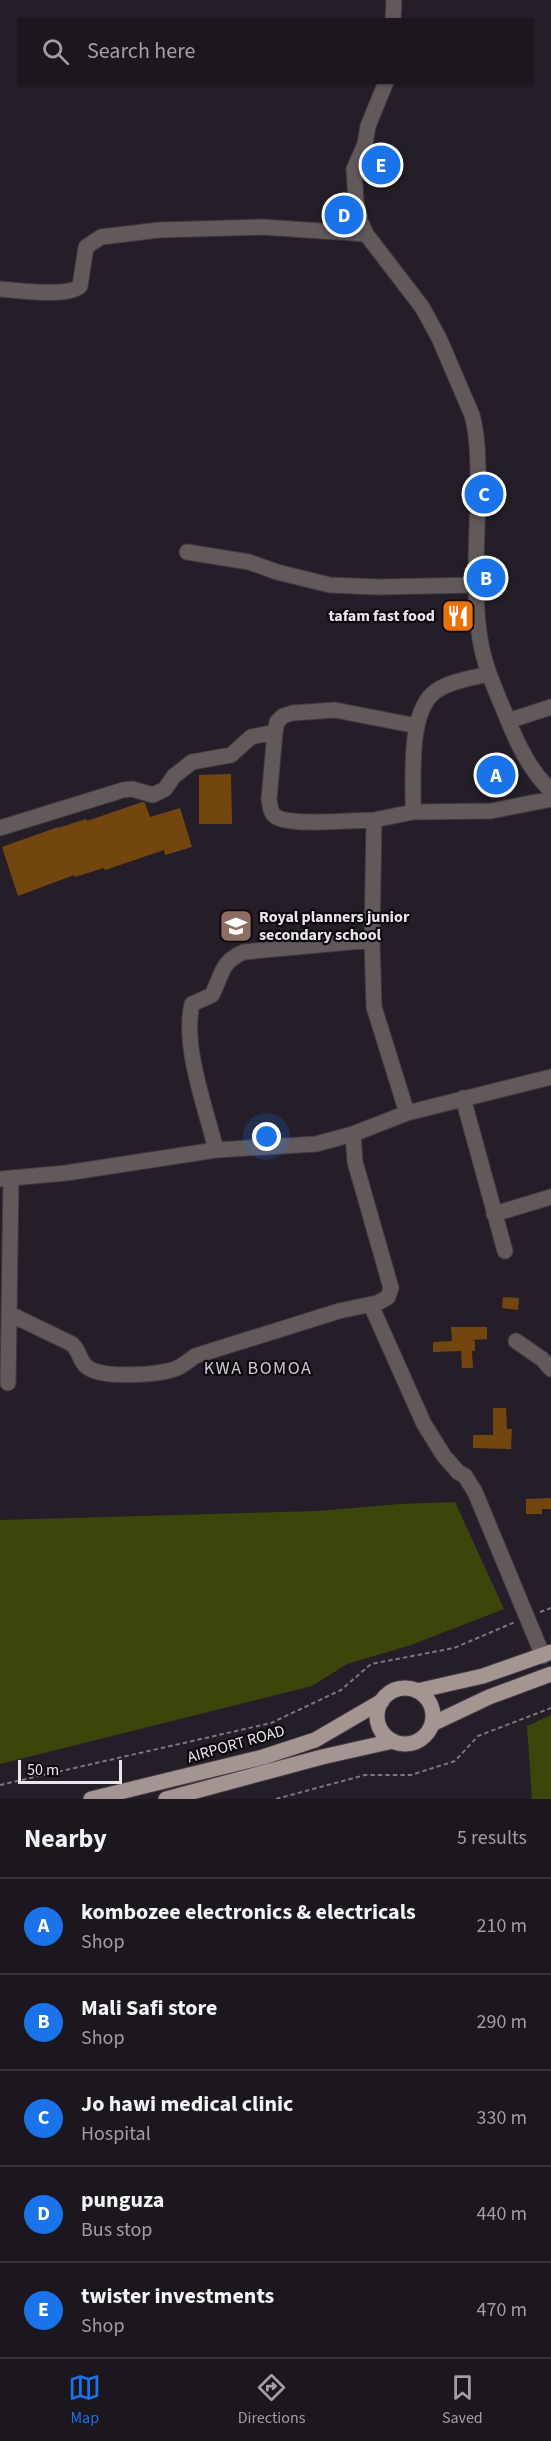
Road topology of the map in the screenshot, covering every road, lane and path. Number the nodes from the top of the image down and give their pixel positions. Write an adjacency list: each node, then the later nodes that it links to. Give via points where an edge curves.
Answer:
1 (393, 0): 2 (street)
2 (393, 18)
3 (385, 84): 4 (street, via 354,169 356,201)
4 (366, 234): 5 (street, via 262,227 159,230 101,237 86,247 77,289); 7 (street, via 422,307 440,338 472,415 478,465)
5 (0, 289)
6 (187, 552): 7 (street, via 249,562 330,585)
7 (477, 585): 8 (street, via 480,640)
8 (489, 674): 10 (street); 11 (street, via 436,691 428,698)
9 (551, 707): 10 (street)
10 (508, 721): 13 (street, via 529,765)
11 (417, 726): 12 (street, via 334,710 291,713 277,722); 15 (street)
12 (275, 732): 16 (street, via 269,799 275,816 300,822); 17 (street, via 251,736 231,755 192,762 165,789 153,795 123,790)
13 (551, 791)
14 (551, 800): 15 (street, via 491,811)
15 (413, 812): 16 (street)
16 (374, 820): 18 (street)
17 (0, 828)
18 (372, 940): 21 (street, via 374,1007); 23 (street, via 244,952 225,964 212,995 192,1004 195,1068)
19 (551, 1077): 20 (street)
20 (463, 1098): 21 (street); 26 (street)
21 (407, 1113): 22 (street)
22 (352, 1134): 23 (street, via 298,1146); 28 (street, via 355,1162 391,1288 388,1297)
23 (216, 1150): 24 (street, via 66,1173)
24 (5, 1178): 29 (street)
25 (551, 1197): 26 (street)
26 (494, 1214): 27 (street)
27 (505, 1251)
28 (377, 1303): 29 (street, via 339,1311 195,1356 177,1368 152,1373 93,1371 72,1344); 34 (street, via 374,1312 416,1408 444,1456 475,1492)
29 (10, 1314): 32 (street)
30 (516, 1341): 31 (street)
31 (551, 1369)
32 (8, 1383)
33 (551, 1608): 34 (path)
34 (527, 1617): 35 (street); 43 (path, via 454,1648 371,1664 341,1690 271,1723)
35 (547, 1654): 37 (main road, via 483,1676)
36 (551, 1674): 40 (main road)
37 (417, 1691): 38 (main road, via 394,1690); 40 (main road, via 429,1701)
38 (382, 1701): 41 (main road, via 378,1724); 42 (main road, AIRPORT ROAD, via 315,1740)
39 (551, 1708): 46 (path, via 478,1736 455,1761 411,1775 366,1775)
40 (432, 1724): 41 (main road, via 417,1741)
41 (393, 1741): 45 (main road)
42 (167, 1781): 44 (main road, AIRPORT ROAD); 45 (street)
43 (0, 1785)
44 (91, 1799)
45 (167, 1799)
46 (276, 1799)

